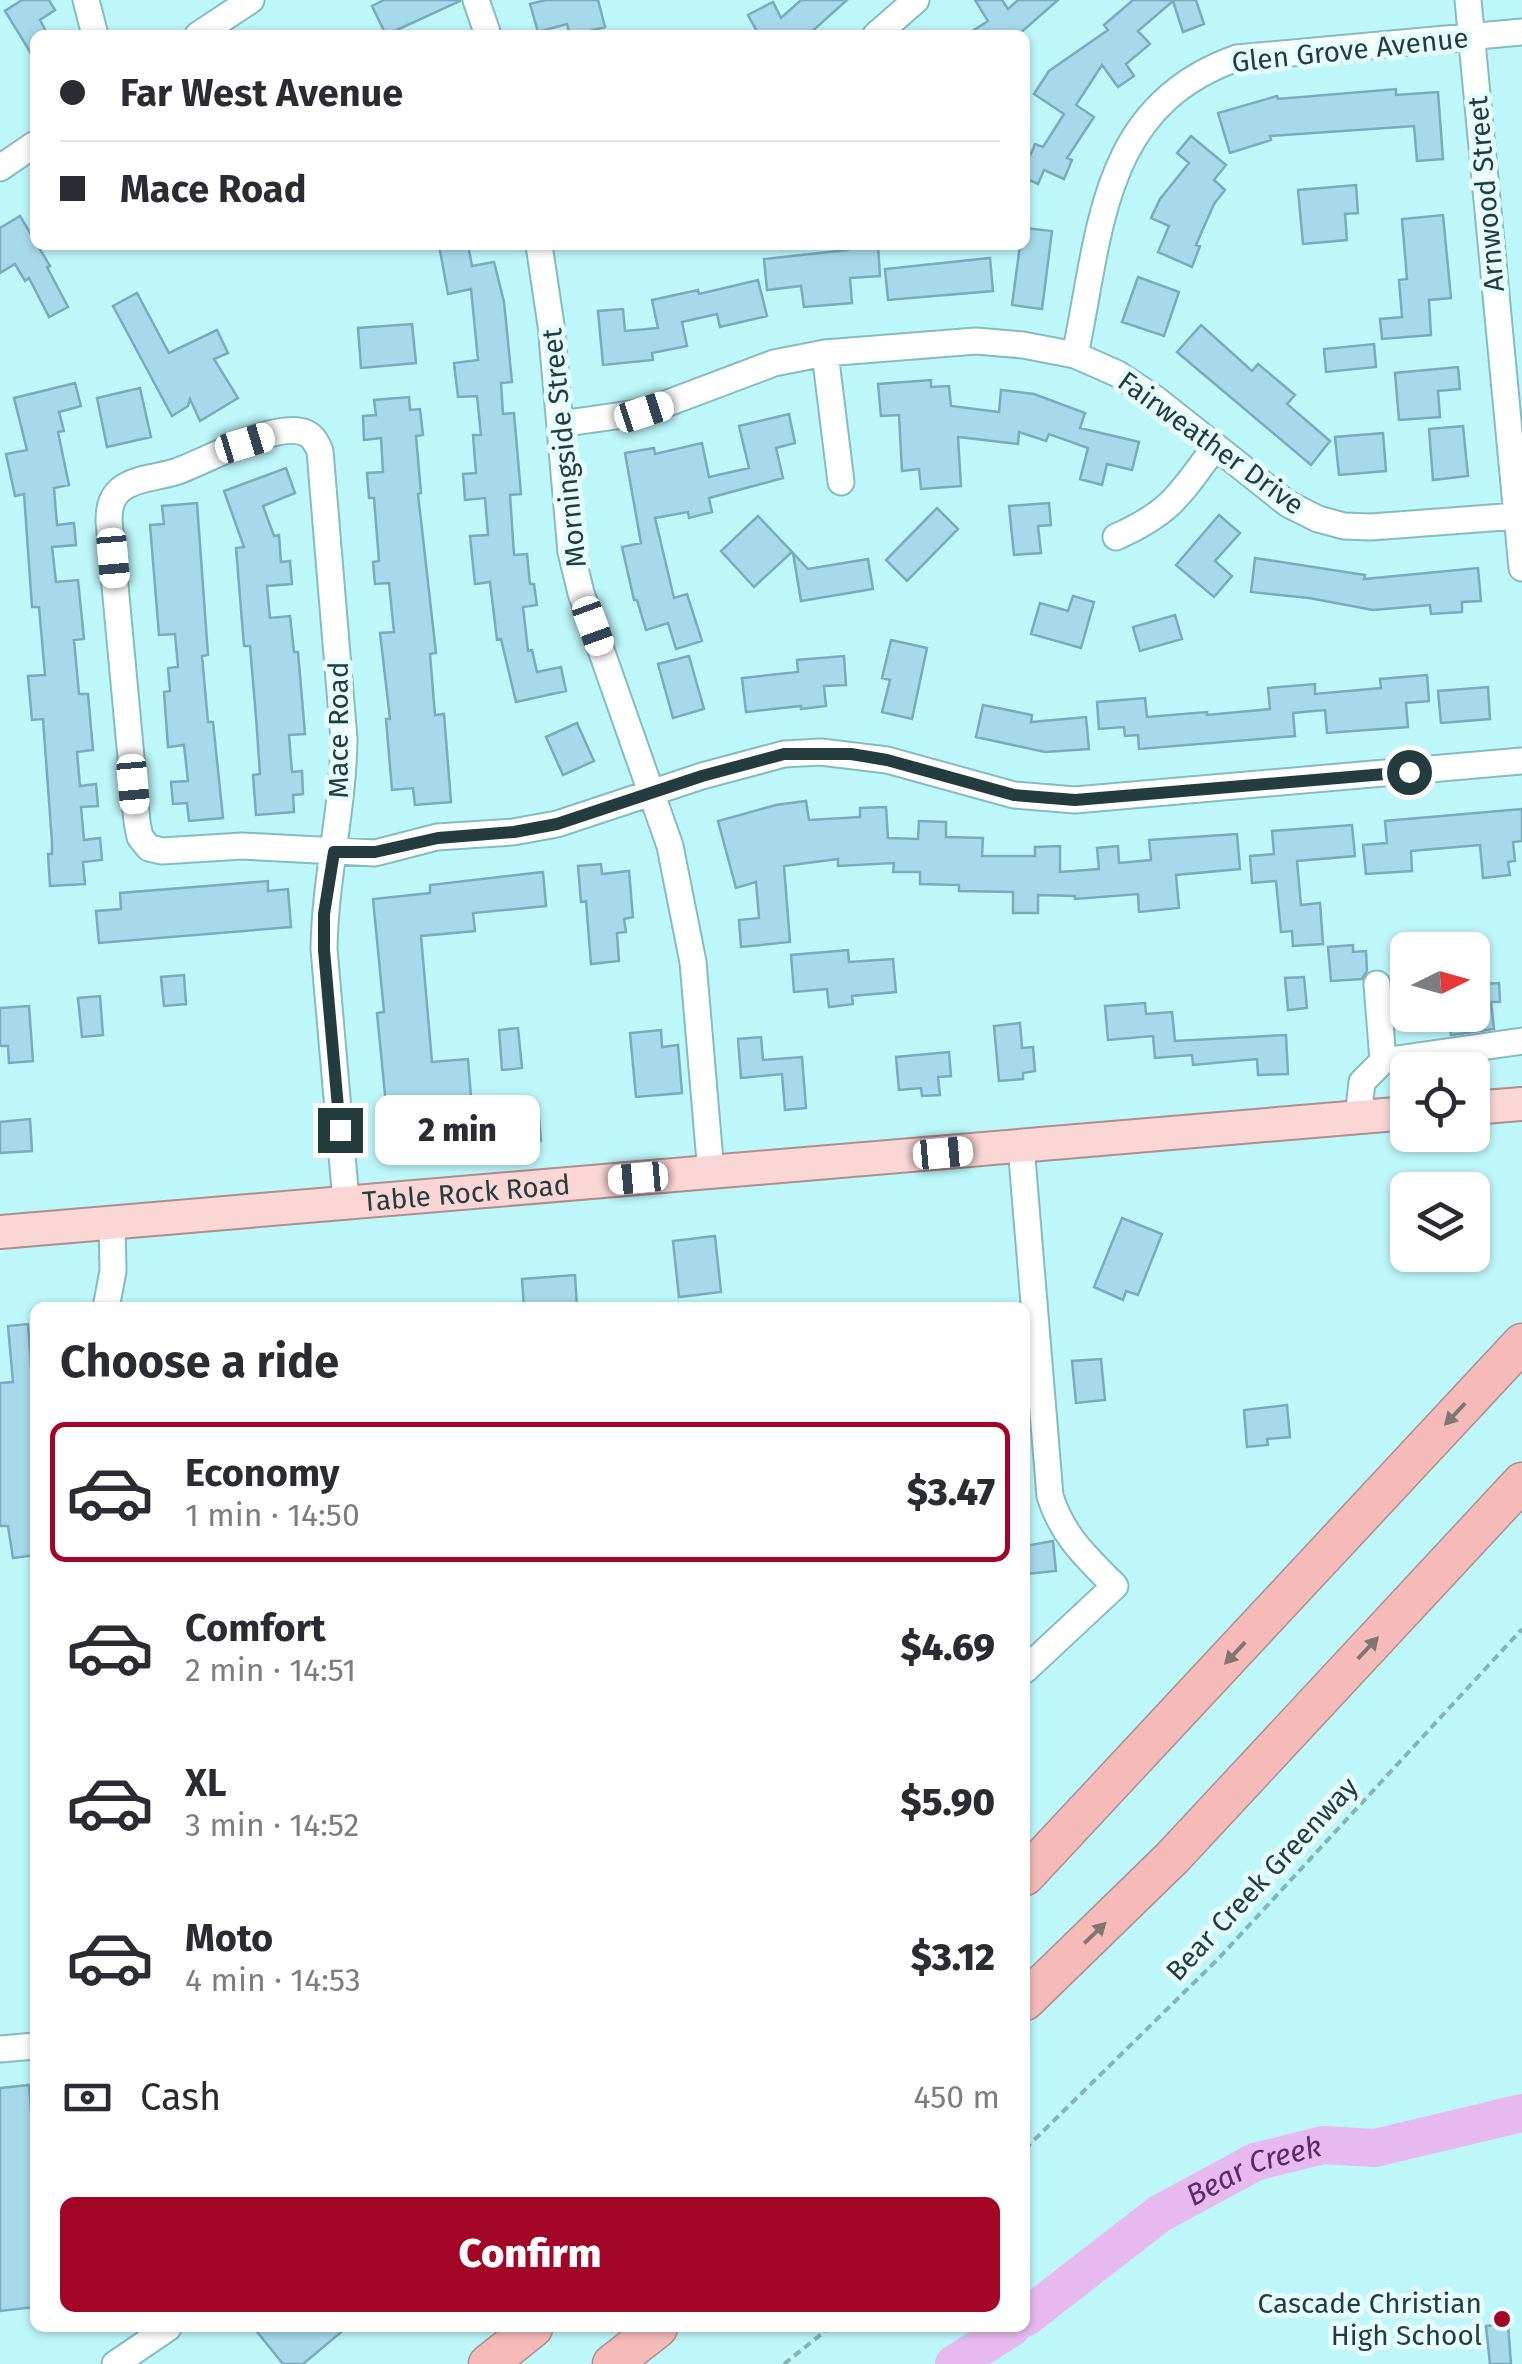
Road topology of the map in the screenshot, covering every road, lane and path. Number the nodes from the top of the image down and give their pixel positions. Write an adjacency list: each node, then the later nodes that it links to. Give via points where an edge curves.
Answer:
1 (86, 0): 6 (street)
2 (251, 0): 7 (street)
3 (476, 0): 8 (street)
4 (916, 0): 9 (street)
5 (1468, 0): 11 (street, Arnwood Street)
6 (94, 30)
7 (206, 30)
8 (486, 30)
9 (882, 30)
10 (1522, 32): 11 (street, Glen Grove Avenue)
11 (1471, 36): 16 (street, Glen Grove Avenue, via 1237,58 1186,82 1140,125 1118,163); 20 (street, Arnwood Street)
12 (30, 147): 13 (street)
13 (0, 168)
14 (540, 250): 17 (street, Morningside Street)
15 (825, 353): 16 (street, Fairweather Drive, via 976,340); 17 (street, Fairweather Drive, via 774,363 644,412); 19 (street)
16 (1075, 355): 18 (street, Fairweather Drive, via 1118,374)
17 (560, 424): 24 (street, Morningside Street, via 581,593)
18 (1215, 447): 20 (street, Fairweather Drive, via 1288,504 1344,526); 21 (street, via 1169,508)
19 (841, 482)
20 (1517, 516): 22 (street, Arnwood Street)
21 (1116, 537)
22 (1522, 568)
23 (1522, 761): 24 (street, via 1075,800 1014,795 887,760 820,752 784,754)
24 (652, 793): 25 (street, via 542,827); 34 (street, Morningside Street, via 693,962)
25 (334, 852): 25 (street, Mace Road, via 342,702 323,465 315,440 294,431 131,484 114,497 109,520 140,837 162,851 242,846); 35 (street, Mace Road, via 324,950)
26 (1377, 984): 28 (street)
27 (1522, 1041): 28 (street)
28 (1383, 1061): 32 (street, via 1362,1082)
29 (1522, 1104): 30 (main road)
30 (1490, 1107)
31 (1390, 1115): 32 (main road, Table Rock Road)
32 (1358, 1118): 33 (main road, Table Rock Road)
33 (1020, 1146): 34 (main road, Table Rock Road); 42 (street, via 1050,1496 1073,1544 1115,1586)
34 (712, 1173): 35 (main road, Table Rock Road)
35 (346, 1201): 36 (main road, Table Rock Road)
36 (112, 1222): 37 (main road, Table Rock Road); 38 (street)
37 (0, 1232)
38 (107, 1302)
39 (1522, 1343): 43 (highway, one-way to 43)
40 (1522, 1482): 44 (highway, one-way to 40, via 1172,1858)
41 (1522, 1629): 47 (path, Bear Creek Greenway, via 1218,1958)
42 (1030, 1665)
43 (1030, 1871)
44 (1030, 1996)
45 (30, 2046): 46 (street)
46 (0, 2049)
47 (1030, 2145)
48 (162, 2332): 52 (street)
49 (528, 2332): 53 (highway)
50 (653, 2332): 54 (highway)
51 (824, 2332): 55 (path)
52 (115, 2364)
53 (488, 2364)
54 (612, 2364)
55 (784, 2364)

